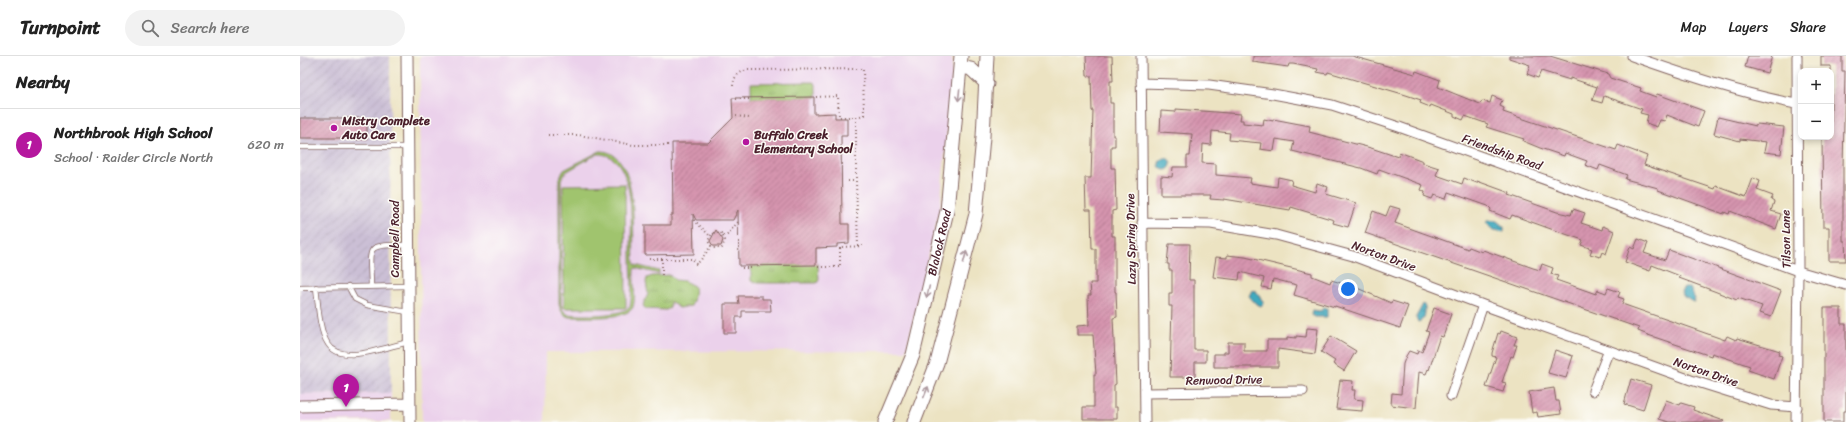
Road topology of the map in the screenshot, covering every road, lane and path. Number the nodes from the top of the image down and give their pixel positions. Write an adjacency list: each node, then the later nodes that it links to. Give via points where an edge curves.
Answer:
1 (407, 56): 20 (street, Campbell Road)
2 (987, 56): 7 (main road)
3 (1141, 56): 8 (street, Lazy Spring Drive)
4 (1632, 56): 13 (street, via 1704,82 1761,98)
5 (1797, 56): 13 (street, Tilson Lane)
6 (961, 62): 7 (main road); 57 (main road, Blalock Road, one-way to 57, via 947,211 913,355)
7 (987, 84): 58 (main road, one-way to 7, via 938,362 976,214)
8 (1141, 84): 25 (street, Lazy Spring Drive); 37 (street, Friendship Road, via 1209,85 1332,105)
9 (733, 86): 15 (path, via 734,78 747,70 863,69 864,115)
10 (816, 97): 15 (path, via 838,96 839,116)
11 (736, 99): 12 (path)
12 (749, 99)
13 (1796, 104): 37 (street, Tilson Lane)
14 (736, 116): 16 (path)
15 (856, 116): 22 (path)
16 (750, 118)
17 (548, 135): 18 (path, via 579,135 633,145)
18 (670, 145)
19 (300, 147): 20 (lane)
20 (408, 147): 28 (street, Campbell Road)
21 (848, 181): 22 (path)
22 (856, 181): 30 (path)
23 (694, 220): 26 (path)
24 (738, 222): 27 (path)
25 (1142, 223): 45 (street, Norton Drive, via 1211,224 1276,235 1353,256); 51 (street, Lazy Spring Drive)
26 (710, 236): 27 (path, via 712,233 721,233); 29 (path, via 708,240)
27 (723, 236): 29 (path, via 726,240 722,248)
28 (408, 245): 41 (lane, via 379,245 373,248 370,253); 42 (street, Campbell Road)
29 (711, 246): 33 (path, via 696,264 693,259)
30 (858, 246): 31 (path); 34 (path, via 840,247 840,267)
31 (866, 246)
32 (649, 259): 33 (path)
33 (662, 259): 38 (path)
34 (818, 267)
35 (742, 268): 36 (path)
36 (751, 268)
37 (1798, 271): 39 (street, Friendship Road); 55 (street, Tilson Lane)
38 (661, 273)
39 (1846, 285)
40 (348, 286): 41 (lane); 43 (lane); 46 (lane, via 355,300 367,305)
41 (371, 286): 42 (lane)
42 (408, 286): 46 (street, Campbell Road)
43 (316, 287): 44 (lane); 47 (lane, via 322,330 328,344 335,351 346,355 365,353)
44 (300, 288)
45 (1483, 305): 48 (street, Norton Drive); 52 (street)
46 (409, 312): 47 (street, Campbell Road)
47 (409, 342): 53 (street, Campbell Road)
48 (1609, 350): 49 (street); 55 (street, Norton Drive, via 1757,401)
49 (1593, 391)
50 (1303, 392): 51 (street, Renwood Drive)
51 (1145, 393): 59 (street, Lazy Spring Drive)
52 (1451, 396)
53 (409, 404): 54 (street); 56 (street, Campbell Road)
54 (300, 406)
55 (1797, 407): 60 (street, Tilson Lane)
56 (410, 422)
57 (885, 422)
58 (914, 422)
59 (1145, 422)
60 (1796, 422)

